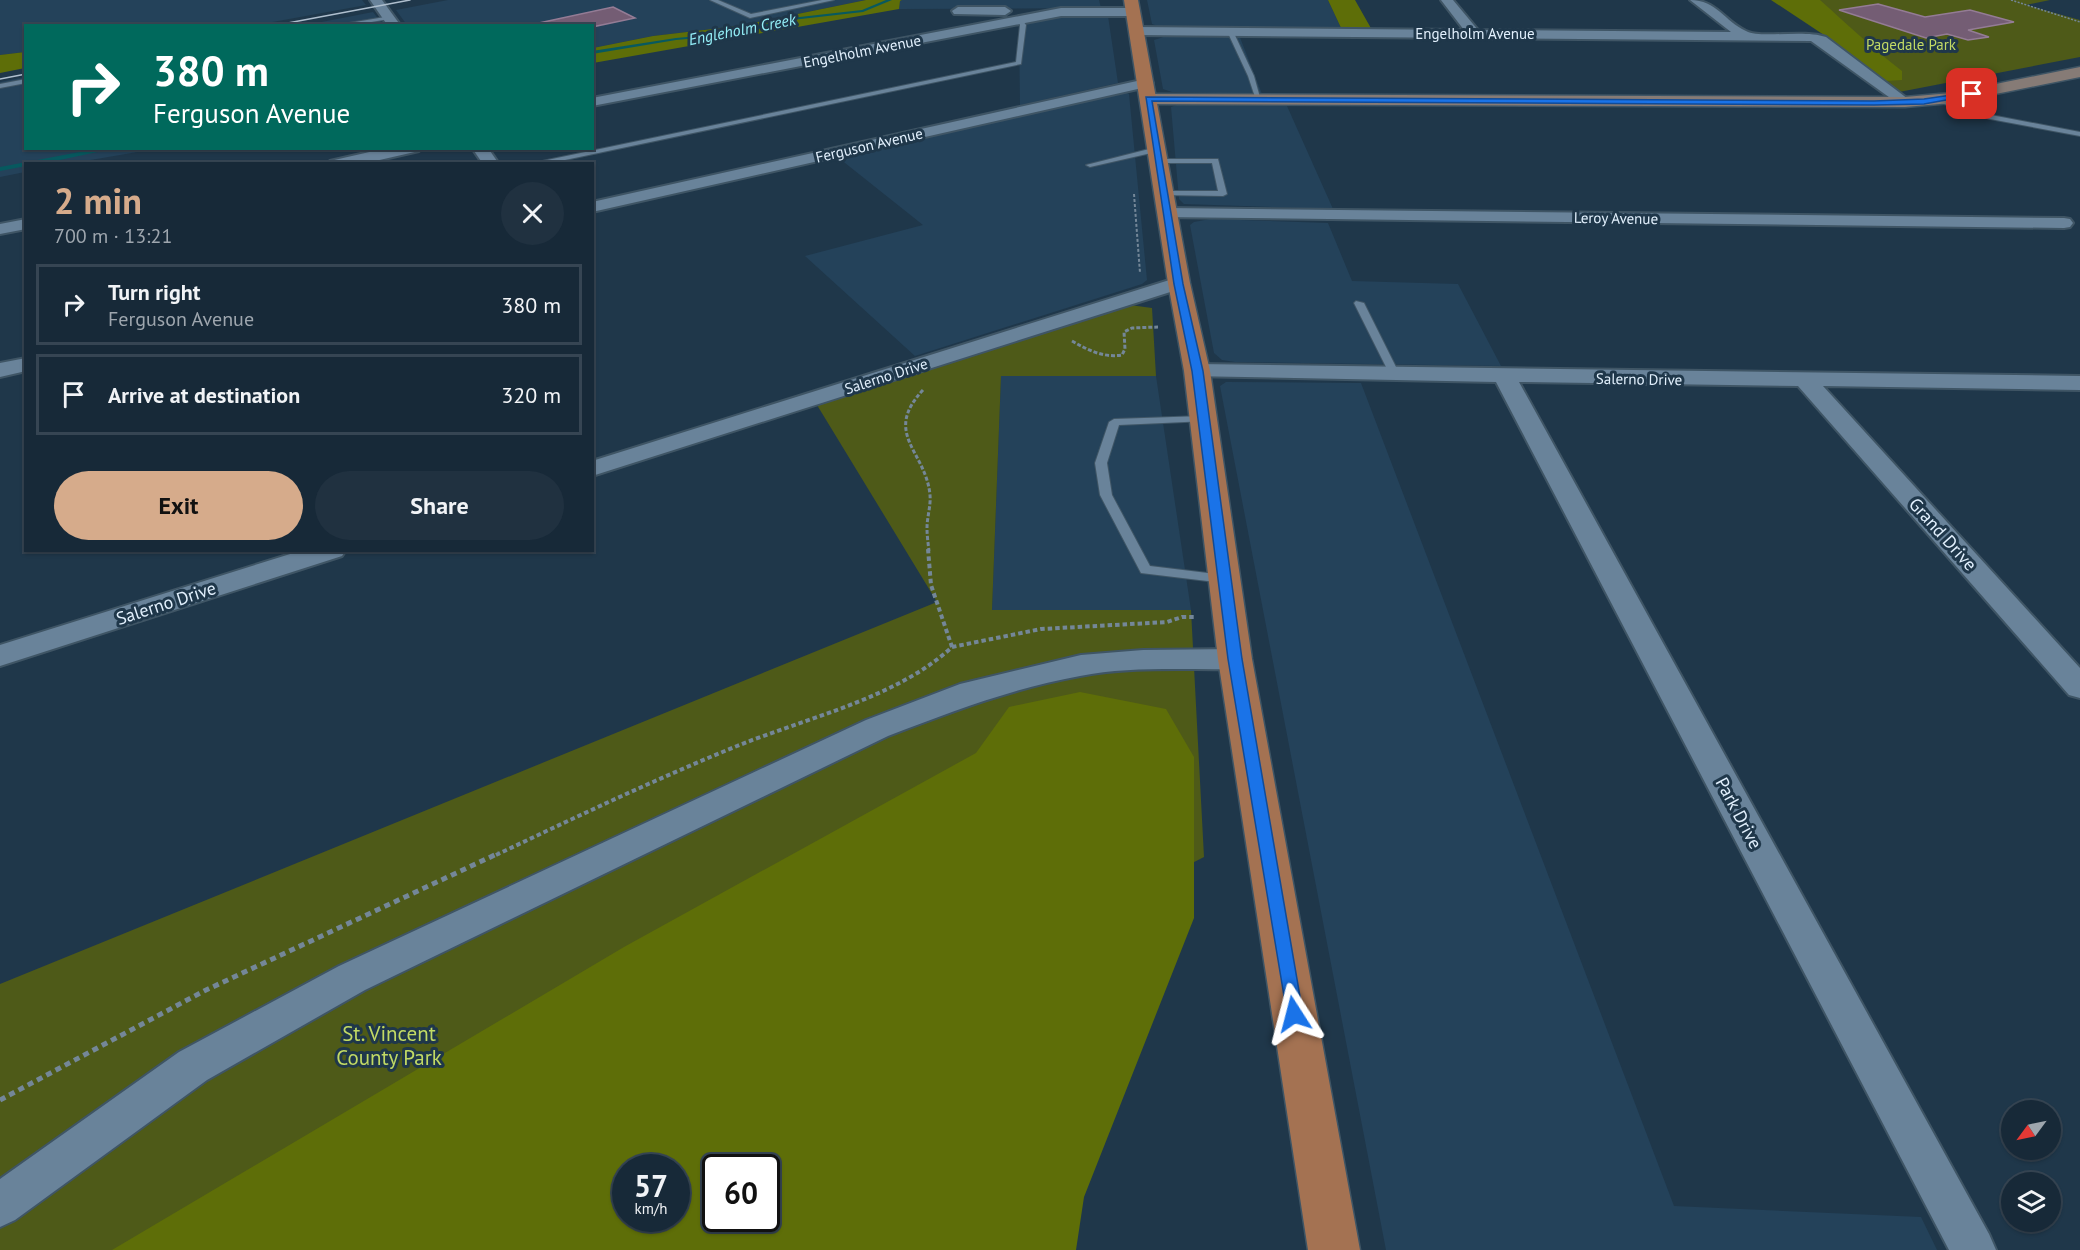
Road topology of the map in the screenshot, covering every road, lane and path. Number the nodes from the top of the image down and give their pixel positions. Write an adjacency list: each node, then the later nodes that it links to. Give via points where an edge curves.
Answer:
1 (376, 0): 10 (street)
2 (712, 0): 3 (lane, via 750,16)
3 (831, 0)
4 (1447, 0): 16 (street)
5 (1696, 0): 17 (street)
6 (2012, 0): 12 (path)
7 (1132, 6): 9 (street, Engelholm Avenue); 14 (main road)
8 (958, 11): 9 (street)
9 (1061, 12): 11 (street, Engelholm Avenue)
10 (392, 21): 13 (lane)
11 (1020, 21): 24 (street, Engelholm Avenue); 29 (lane, via 1019,63)
12 (2080, 21)
13 (357, 24)
14 (1137, 31): 15 (street, Engelholm Avenue); 21 (main road)
15 (1230, 31): 16 (street, Engelholm Avenue); 22 (lane)
16 (1474, 33): 17 (street, Engelholm Avenue)
17 (1744, 36): 25 (street, Engelholm Avenue, via 1821,40)
18 (2080, 72): 23 (street, Ferguson Avenue)
19 (24, 81): 20 (lane)
20 (0, 86)
21 (1147, 91): 22 (street, Ferguson Avenue); 31 (main road); 32 (street, Ferguson Avenue)
22 (1258, 99): 25 (street, Ferguson Avenue)
23 (1938, 100): 25 (street, Ferguson Avenue); 26 (lane, via 1990,117)
24 (594, 102)
25 (1905, 102)
26 (2080, 134)
27 (403, 150): 28 (street)
28 (346, 162)
29 (542, 162)
30 (1090, 165): 31 (lane)
31 (1162, 179): 31 (lane, via 1223,194 1215,161); 33 (street, Leroy Avenue); 36 (main road)
32 (594, 207)
33 (2064, 223)
34 (24, 224): 35 (street)
35 (0, 229)
36 (1179, 284): 38 (main road); 49 (street, Salerno Drive)
37 (1359, 303): 43 (lane)
38 (1188, 326): 39 (path, via 1132,328 1124,332 1122,355 1113,357 1099,355); 42 (main road)
39 (1065, 338)
40 (24, 364): 41 (street)
41 (0, 370)
42 (1197, 371): 43 (street, Salerno Drive); 48 (main road)
43 (1395, 375): 44 (street, Salerno Drive)
44 (1505, 377): 45 (street, Salerno Drive); 60 (street, Park Drive)
45 (1806, 381): 47 (street, Salerno Drive); 56 (street, Grand Drive)
46 (928, 383): 53 (path, via 907,413 906,438 921,465 930,495 927,529 931,585)
47 (2080, 383)
48 (1203, 419): 51 (main road); 51 (lane, via 1114,422 1101,463 1106,495 1146,570)
49 (594, 467)
50 (327, 552): 54 (street, Salerno Drive)
51 (1224, 579): 52 (main road)
52 (1229, 617): 53 (path, via 1041,629); 55 (main road)
53 (952, 647): 57 (path, via 929,668 732,747 247,970)
54 (0, 656)
55 (1235, 659): 58 (street, via 1081,665 971,692 877,728 352,978 193,1066); 59 (main road)
56 (2080, 687)
57 (0, 1100)
58 (0, 1205)
59 (1334, 1250)
60 (1973, 1250)

